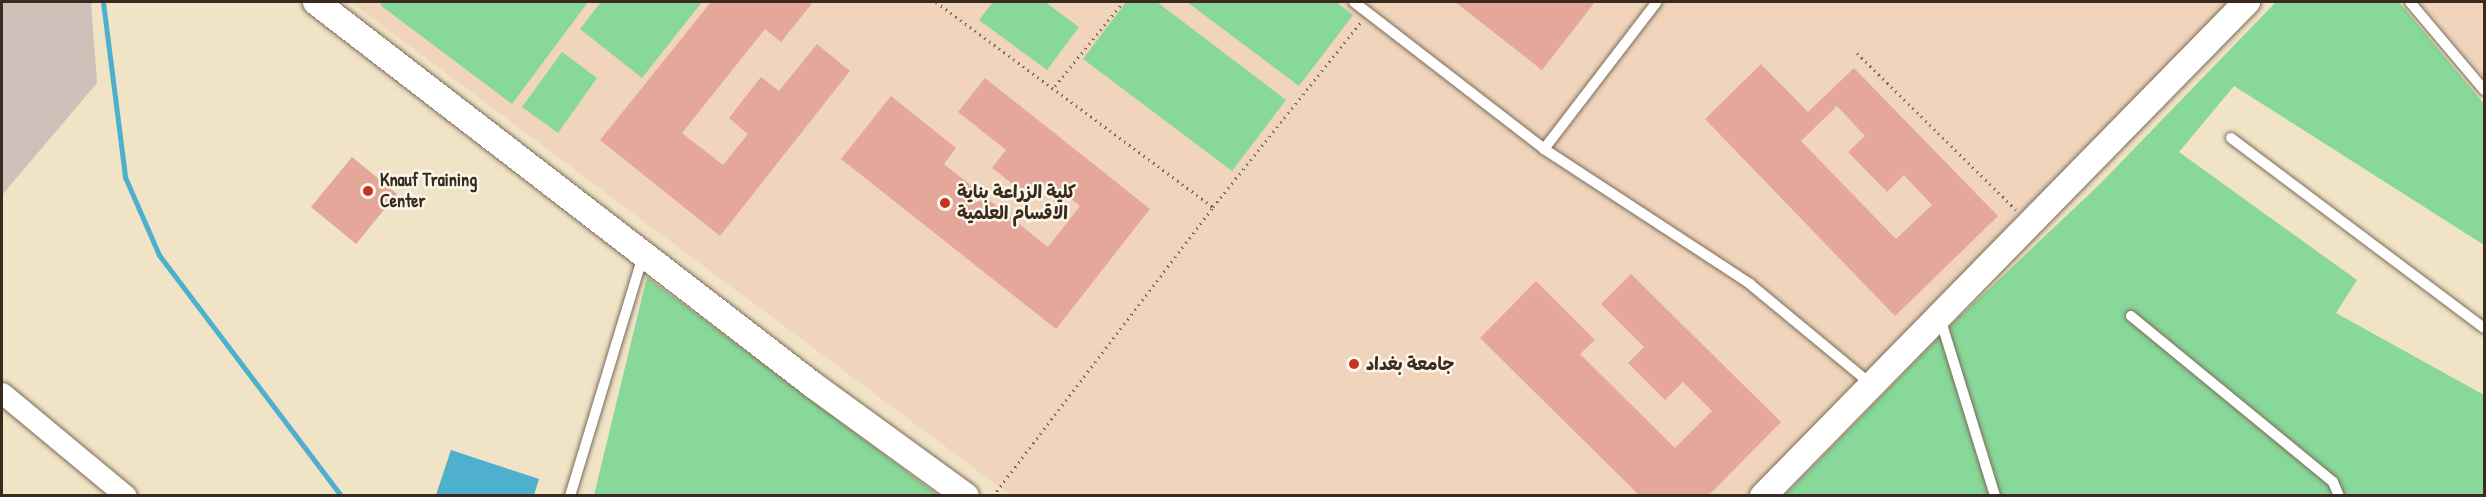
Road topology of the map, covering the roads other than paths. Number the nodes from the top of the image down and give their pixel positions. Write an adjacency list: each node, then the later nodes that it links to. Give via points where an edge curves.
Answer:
1 (316, 2): 11 (street)
2 (1354, 2): 7 (lane)
3 (1375, 2): 7 (lane)
4 (1657, 2): 10 (lane)
5 (2247, 2): 12 (street)
6 (2410, 2): 8 (lane)
7 (1368, 12): 10 (lane)
8 (2484, 90)
9 (2230, 138): 14 (lane)
10 (1544, 149): 15 (lane, via 1750,284)
11 (644, 252): 18 (lane); 19 (street, via 813,385)
12 (1939, 315): 15 (street); 21 (lane)
13 (2131, 316): 22 (lane, via 2333,483)
14 (2484, 328)
15 (1871, 384): 20 (street)
16 (2, 393): 17 (street)
17 (126, 495)
18 (570, 495)
19 (966, 495)
20 (1763, 495)
21 (1995, 495)
22 (2340, 495)

